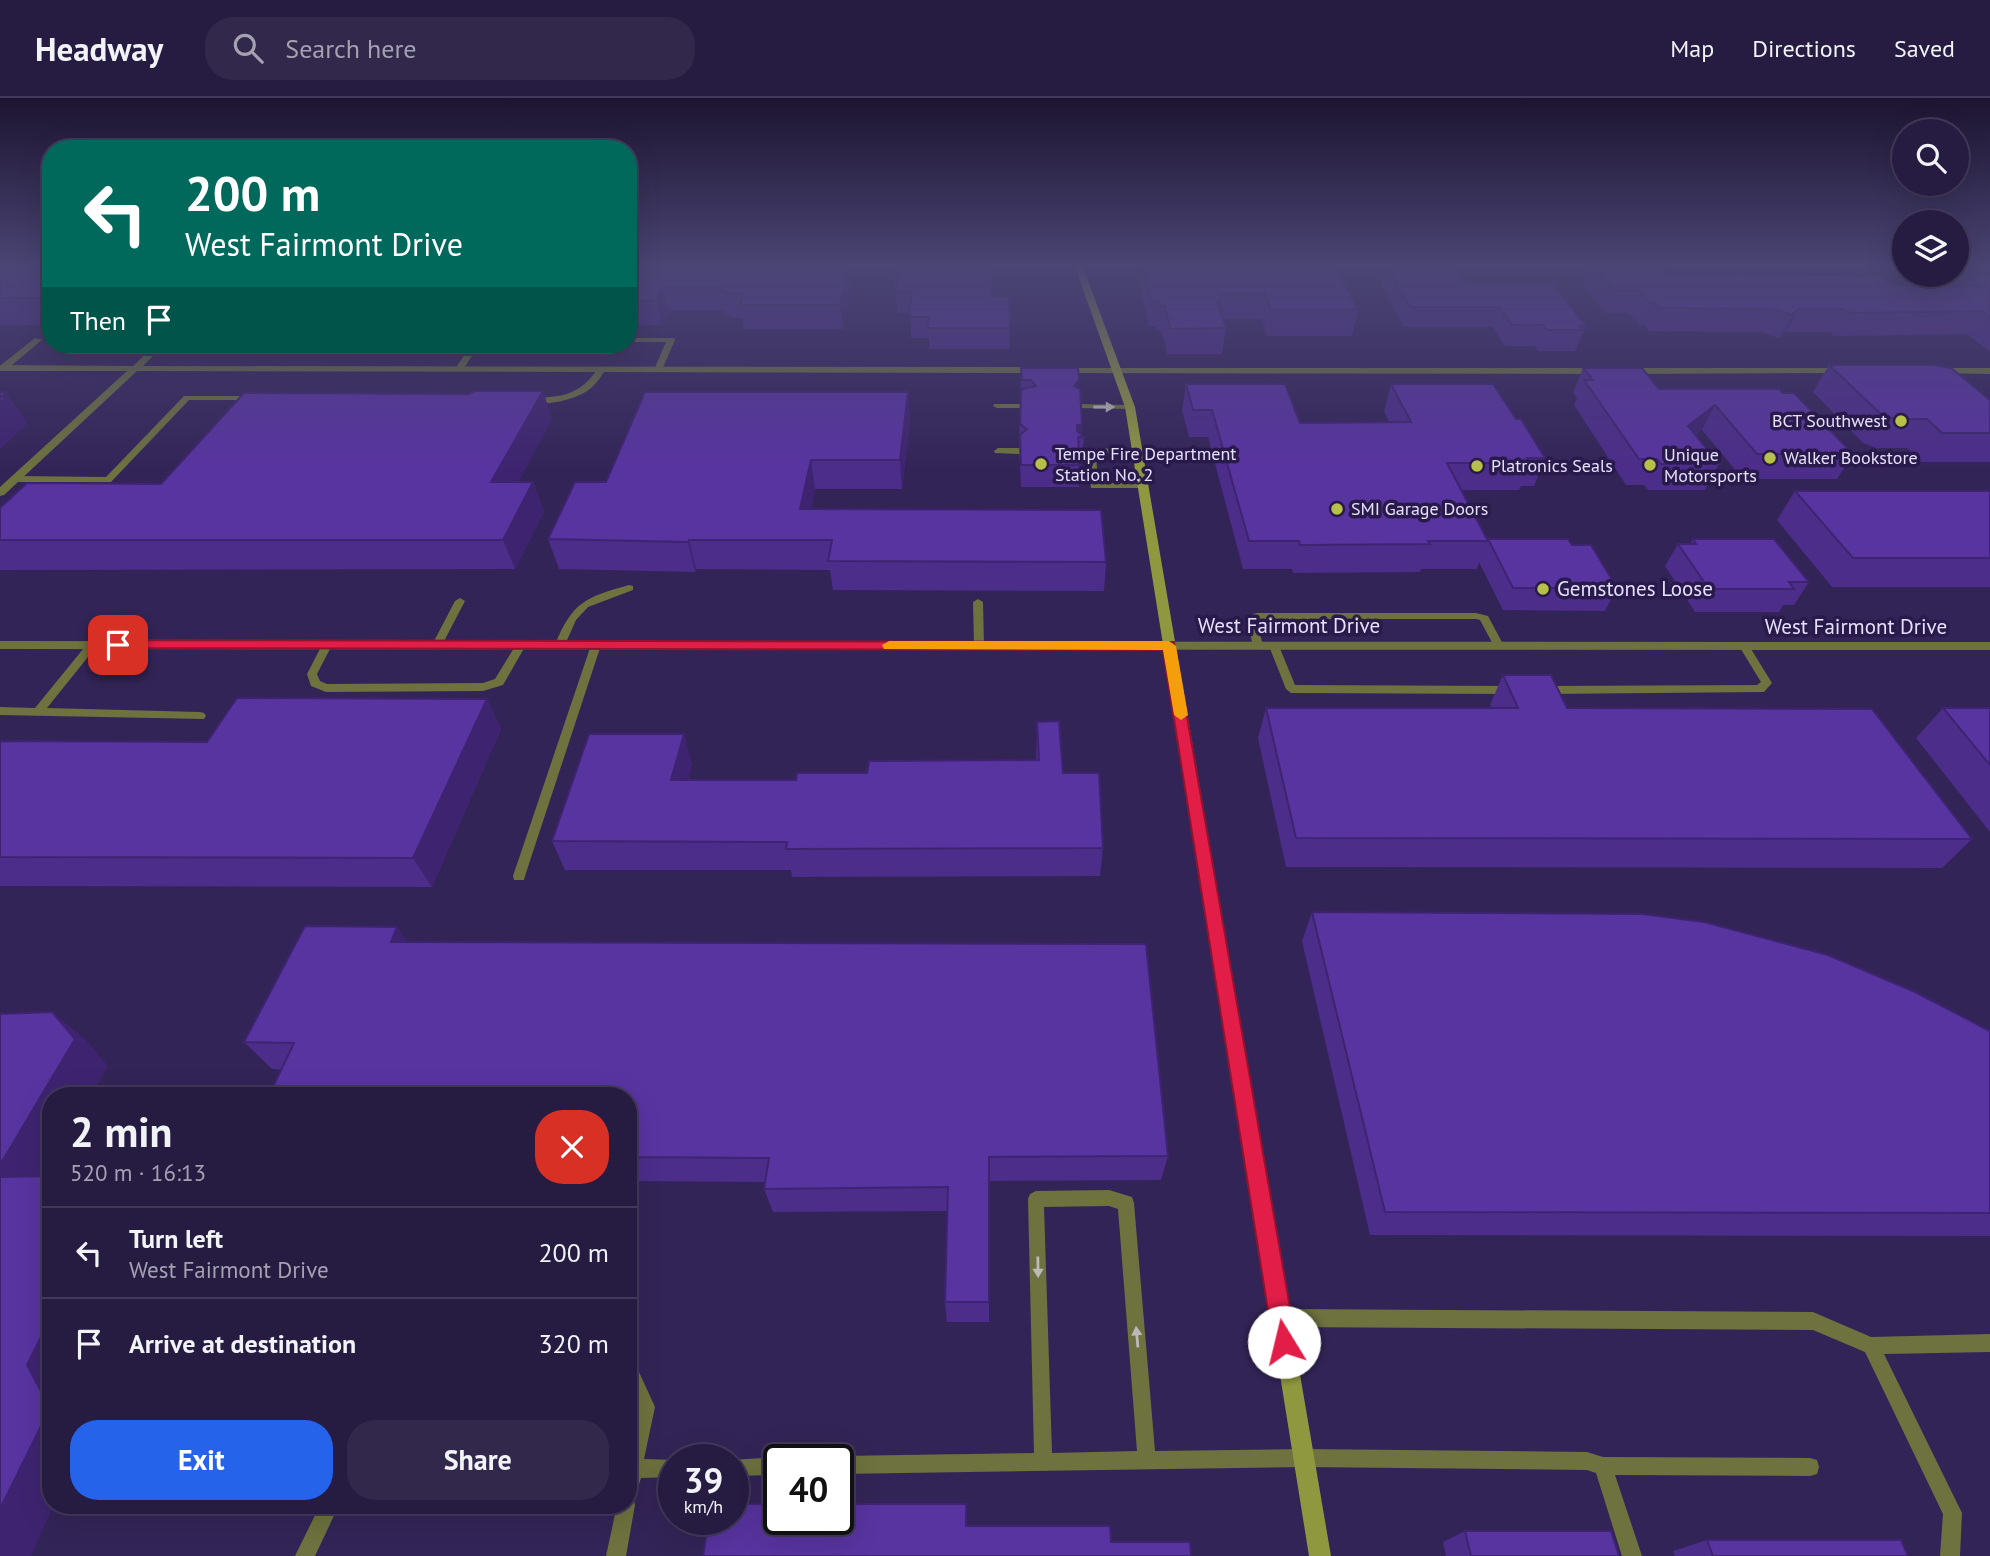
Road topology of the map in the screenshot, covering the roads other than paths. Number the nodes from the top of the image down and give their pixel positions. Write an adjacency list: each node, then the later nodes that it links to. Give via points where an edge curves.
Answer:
1 (1104, 335): 11 (street)
2 (38, 340): 6 (lane)
3 (637, 340): 10 (lane, via 671,340)
4 (150, 354): 7 (street)
5 (469, 354): 8 (lane)
6 (1, 368): 7 (street)
7 (134, 369): 8 (street); 25 (street)
8 (459, 369): 9 (street)
9 (601, 369): 10 (street); 16 (lane, via 591,388 579,394)
10 (658, 370): 11 (street)
11 (1119, 370): 12 (street); 20 (street)
12 (1856, 371)
13 (1929, 371): 14 (street)
14 (1990, 371)
15 (270, 398): 25 (lane, via 187,398 108,480)
16 (516, 400)
17 (997, 406): 18 (lane)
18 (1029, 406)
19 (1079, 407): 20 (lane, one-way to 20)
20 (1130, 407): 24 (street)
21 (998, 451): 22 (lane)
22 (1020, 451)
23 (1086, 451): 24 (lane); 26 (lane, via 1094,486)
24 (1138, 451): 26 (street)
25 (14, 479): 27 (street)
26 (1144, 486): 39 (street)
27 (0, 493)
28 (629, 588): 36 (lane, via 587,601 572,614)
29 (460, 601): 34 (lane)
30 (978, 601): 38 (lane)
31 (0, 645): 32 (street, West Fairmont Drive)
32 (92, 645): 33 (street, West Fairmont Drive); 48 (lane)
33 (327, 645): 34 (street, West Fairmont Drive); 35 (lane, via 312,674 315,682 326,688 483,687 499,682)
34 (437, 645): 35 (street, West Fairmont Drive)
35 (521, 645): 36 (street, West Fairmont Drive)
36 (560, 645): 37 (street, West Fairmont Drive)
37 (596, 645): 38 (street, West Fairmont Drive); 50 (lane)
38 (979, 646): 39 (street, West Fairmont Drive)
39 (1169, 646): 40 (street, West Fairmont Drive); 52 (street)
40 (1258, 646): 41 (street, West Fairmont Drive); 42 (lane, via 1252,621 1257,617 1476,615 1484,618)
41 (1274, 646): 42 (street, West Fairmont Drive); 45 (lane, via 1291,689)
42 (1499, 646): 43 (street, West Fairmont Drive)
43 (1744, 646): 44 (street, West Fairmont Drive); 46 (lane, via 1767,683 1760,689)
44 (1990, 646)
45 (1523, 690)
46 (1537, 690)
47 (0, 711): 48 (lane)
48 (38, 712): 49 (lane)
49 (200, 716)
50 (519, 876)
51 (1036, 1199): 56 (lane, one-way to 56); 59 (lane, one-way to 51, via 1126,1203 1109,1198)
52 (1281, 1318): 54 (lane, via 1812,1321); 58 (street)
53 (1990, 1343): 54 (lane)
54 (1871, 1346): 72 (lane, via 1953,1513)
55 (637, 1387): 57 (lane, via 646,1407)
56 (1041, 1402): 60 (lane)
57 (637, 1450)
58 (1304, 1458): 59 (lane); 62 (lane, via 1587,1461); 70 (street)
59 (1147, 1460): 60 (lane)
60 (1043, 1462): 61 (lane)
61 (854, 1465)
62 (1602, 1466): 63 (lane); 71 (lane)
63 (1810, 1467)
64 (658, 1468): 65 (lane)
65 (637, 1469)
66 (326, 1514): 68 (lane)
67 (624, 1514): 69 (lane)
68 (305, 1556)
69 (616, 1556)
70 (1320, 1556)
71 (1632, 1556)
72 (1950, 1556)

